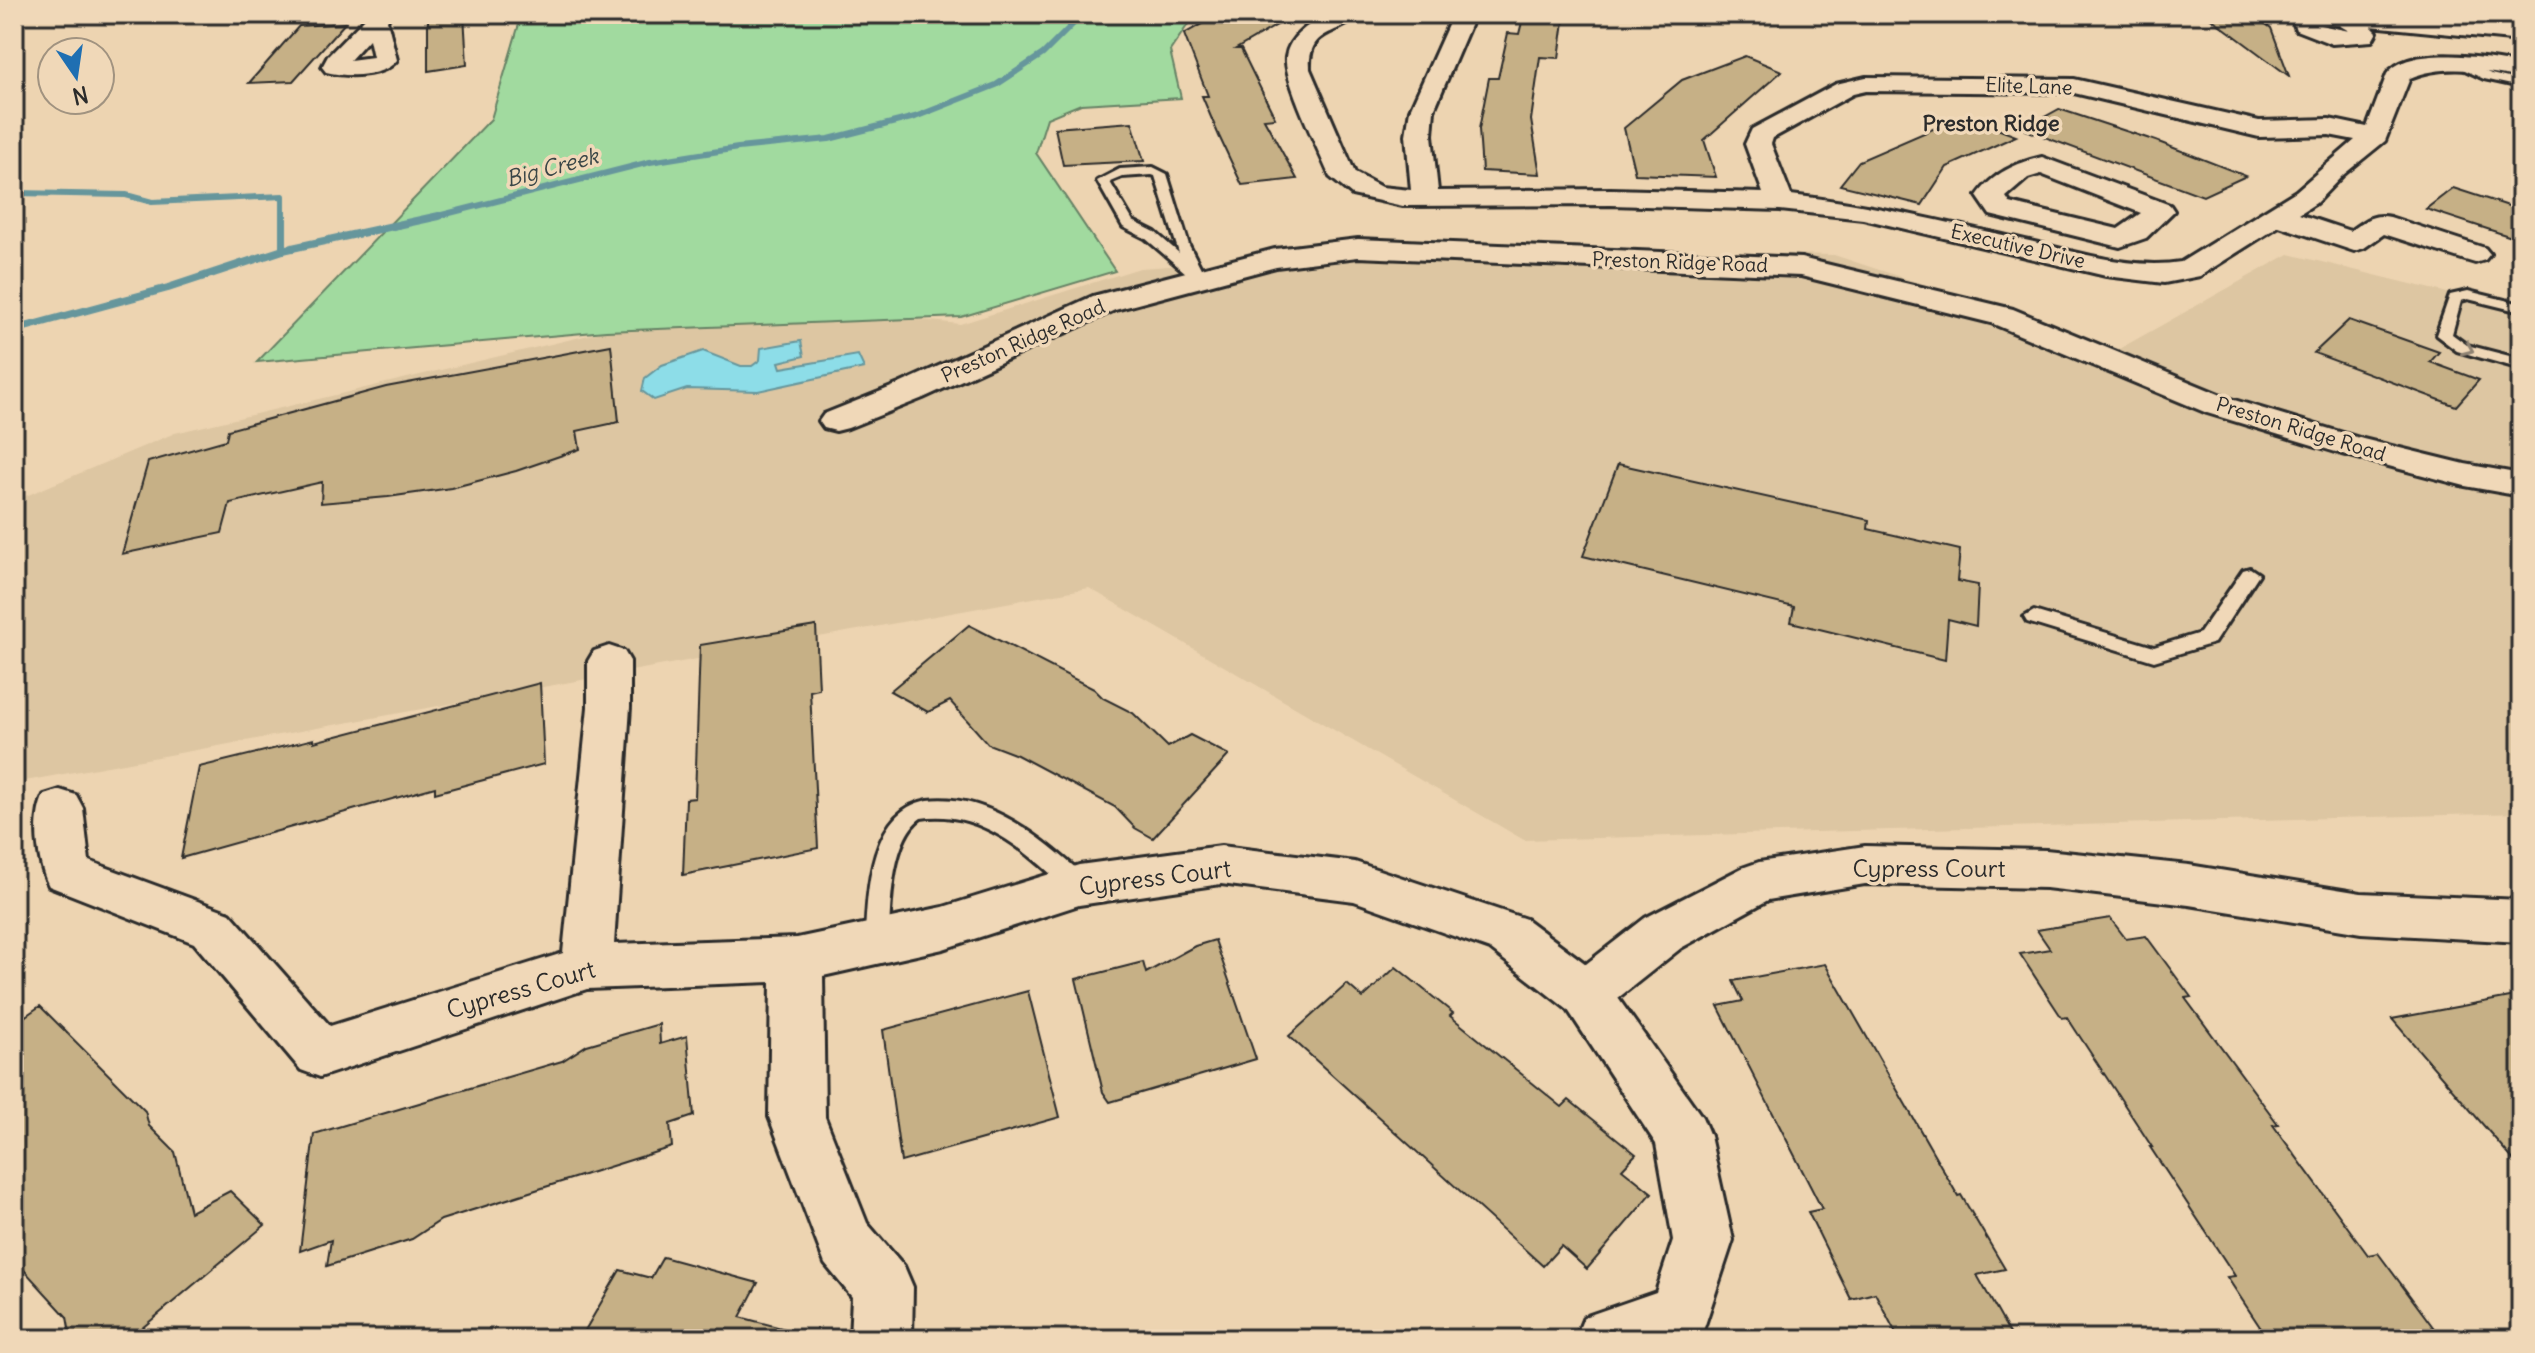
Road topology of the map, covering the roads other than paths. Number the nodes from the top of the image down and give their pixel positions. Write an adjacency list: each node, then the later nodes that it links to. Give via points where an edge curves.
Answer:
1 (1348, 14): 10 (street, Executive Drive, via 1300,44 1295,53 1298,69 1343,177 1376,195)
2 (1464, 14): 10 (street, via 1422,110)
3 (2345, 19): 4 (street)
4 (2446, 26): 5 (street); 6 (street)
5 (2521, 34)
6 (2462, 62): 7 (street); 8 (lane, via 2488,77); 9 (street, via 2429,62 2399,74)
7 (2521, 71)
8 (2521, 84)
9 (2376, 136): 11 (street, Elite Lane, via 2329,127 2259,129 2074,86 1866,84 1845,89 1761,134 1758,144); 12 (street, Executive Drive)
10 (1425, 199): 11 (street, Executive Drive)
11 (1780, 202): 15 (street, Executive Drive, via 1863,211 2141,272 2189,270)
12 (2278, 216): 14 (street, via 2354,242 2380,223); 15 (street, Executive Drive)
13 (2136, 232): 13 (street, via 2120,238 2000,209 1991,196 2019,172 2042,165 2160,211); 15 (street)
14 (2475, 254)
15 (2205, 260)
16 (1198, 276): 16 (lane, via 1182,245 1161,174 1120,173 1103,181 1128,224 1150,235); 19 (street, Preston Ridge Road, via 1104,303); 20 (street, Preston Ridge Road, via 1275,258 1358,248 1801,267 2002,316 2248,415 2351,446)
17 (2521, 308): 18 (lane, one-way to 18, via 2468,295 2455,298 2444,335 2462,348)
18 (2521, 364)
19 (836, 421)
20 (2521, 485)
21 (2250, 574): 22 (lane, via 2207,638 2154,654)
22 (2034, 617)
23 (609, 661): 29 (street)
24 (60, 808): 29 (street, Cypress Court, via 66,872 212,928 320,1053)
25 (1079, 885): 27 (street, Cypress Court, via 943,928); 27 (lane, via 991,819 948,808 924,809 904,821 888,854); 30 (street, Cypress Court, via 1221,865 1355,882 1508,934)
26 (2521, 921): 30 (street, Cypress Court, via 2361,913 2046,869 1865,865 1759,882 1663,933)
27 (877, 942): 28 (street, Cypress Court)
28 (797, 960): 29 (street, Cypress Court); 32 (street, via 797,1117 846,1243 883,1287)
29 (587, 967)
30 (1586, 994): 31 (street, via 1682,1136 1703,1240)
31 (1690, 1327): 33 (street)
32 (881, 1339)
33 (1606, 1339)

